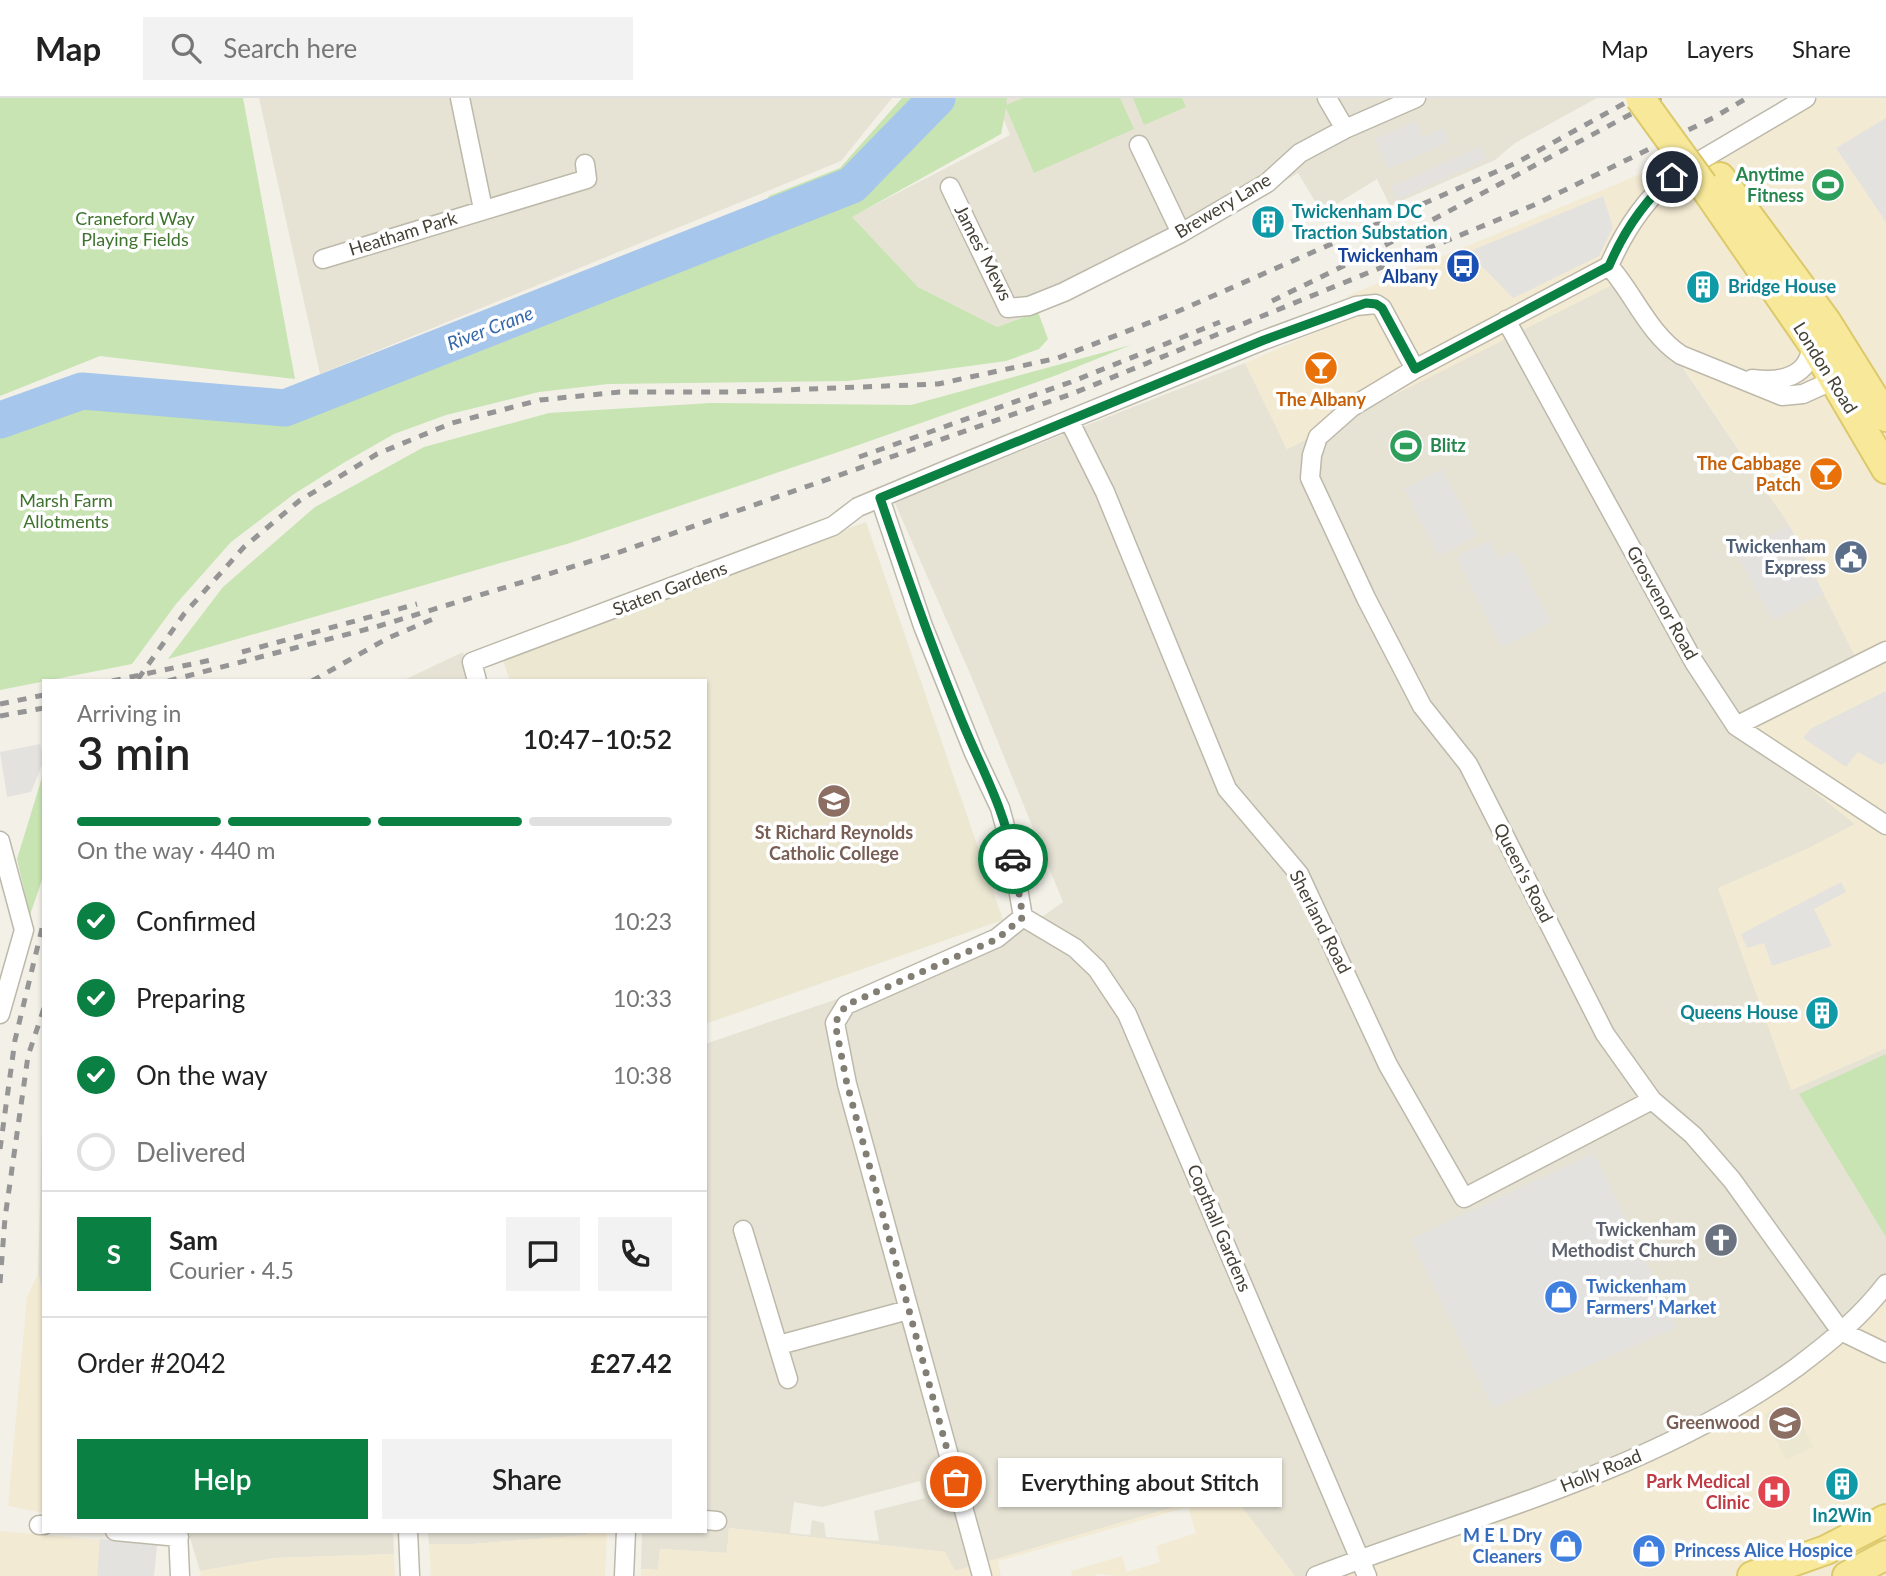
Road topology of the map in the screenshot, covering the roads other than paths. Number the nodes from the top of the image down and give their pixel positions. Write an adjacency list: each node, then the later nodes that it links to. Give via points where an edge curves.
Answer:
1 (460, 98): 12 (street)
2 (1327, 98): 7 (street)
3 (1416, 98): 7 (street, Brewery Lane)
4 (1640, 98): 10 (main road, London Road, bridge)
5 (1664, 98): 10 (main road, London Road)
6 (1806, 98): 15 (street, via 1672,177 1641,208)
7 (1345, 129): 13 (street, Brewery Lane, via 1300,153 1267,183)
8 (1139, 145): 13 (street)
9 (585, 164): 12 (street, Heatham Park, via 587,179)
10 (1711, 181): 18 (main road, London Road); 20 (main road, London Road, via 1826,321)
11 (950, 187): 16 (street, James' Mews, via 1008,307 1028,306)
12 (482, 209): 14 (street, Heatham Park)
13 (1181, 233): 16 (street, Brewery Lane)
14 (323, 259)
15 (1609, 266): 17 (street, Queen's Road); 21 (street, via 1668,346)
16 (1064, 292)
17 (1506, 320): 19 (street, Queen's Road); 28 (street, Grosvenor Road, via 1678,634)
18 (1812, 343): 20 (main road, London Road); 21 (street, via 1808,363 1788,377 1774,381)
19 (1415, 369): 23 (street, via 1382,308 1366,303); 33 (street, Queen's Road, via 1352,407 1318,437 1310,478 1422,706 1468,764 1605,1034)
20 (1845, 374): 21 (street, via 1803,394 1782,396); 22 (main road, London Road); 24 (main road, London Road)
21 (1741, 377)
22 (1886, 416)
23 (1069, 420): 25 (street); 33 (street, Sherland Road, via 1105,492 1227,789 1299,874 1388,1065 1464,1198)
24 (1884, 461)
25 (880, 498): 27 (street, Staten Gardens, via 833,526 472,662); 31 (street, via 923,626 1000,807)
26 (1886, 651): 28 (street)
27 (476, 679)
28 (1736, 726): 29 (street, Grosvenor Road)
29 (1886, 825)
30 (0, 841): 32 (street, via 24,930)
31 (1023, 917): 36 (street, via 997,939 846,1005 835,1023); 47 (street, Copthall Gardens, via 1075,948 1097,969 1127,1014)
32 (0, 1014)
33 (1652, 1100): 37 (street, Queen's Road, via 1693,1135 1732,1180)
34 (743, 1230): 38 (street)
35 (1886, 1284): 37 (street, Holly Road)
36 (908, 1310): 38 (street); 52 (street)
37 (1843, 1331): 39 (street, Queen's Road); 47 (street, Holly Road, via 1760,1394 1664,1446 1570,1485)
38 (779, 1345): 40 (street)
39 (1886, 1353)
40 (788, 1379)
41 (1886, 1519): 48 (main road)
42 (157, 1533): 45 (street)
43 (408, 1533): 50 (street)
44 (626, 1533): 51 (street)
45 (178, 1534): 49 (street)
46 (1886, 1555): 56 (main road)
47 (1361, 1559): 53 (street, Holly Road); 54 (street, Copthall Gardens)
48 (1831, 1563): 55 (main road)
49 (180, 1576)
50 (410, 1576)
51 (624, 1576)
52 (982, 1576)
53 (1316, 1576)
54 (1367, 1576)
55 (1752, 1576)
56 (1847, 1576)

